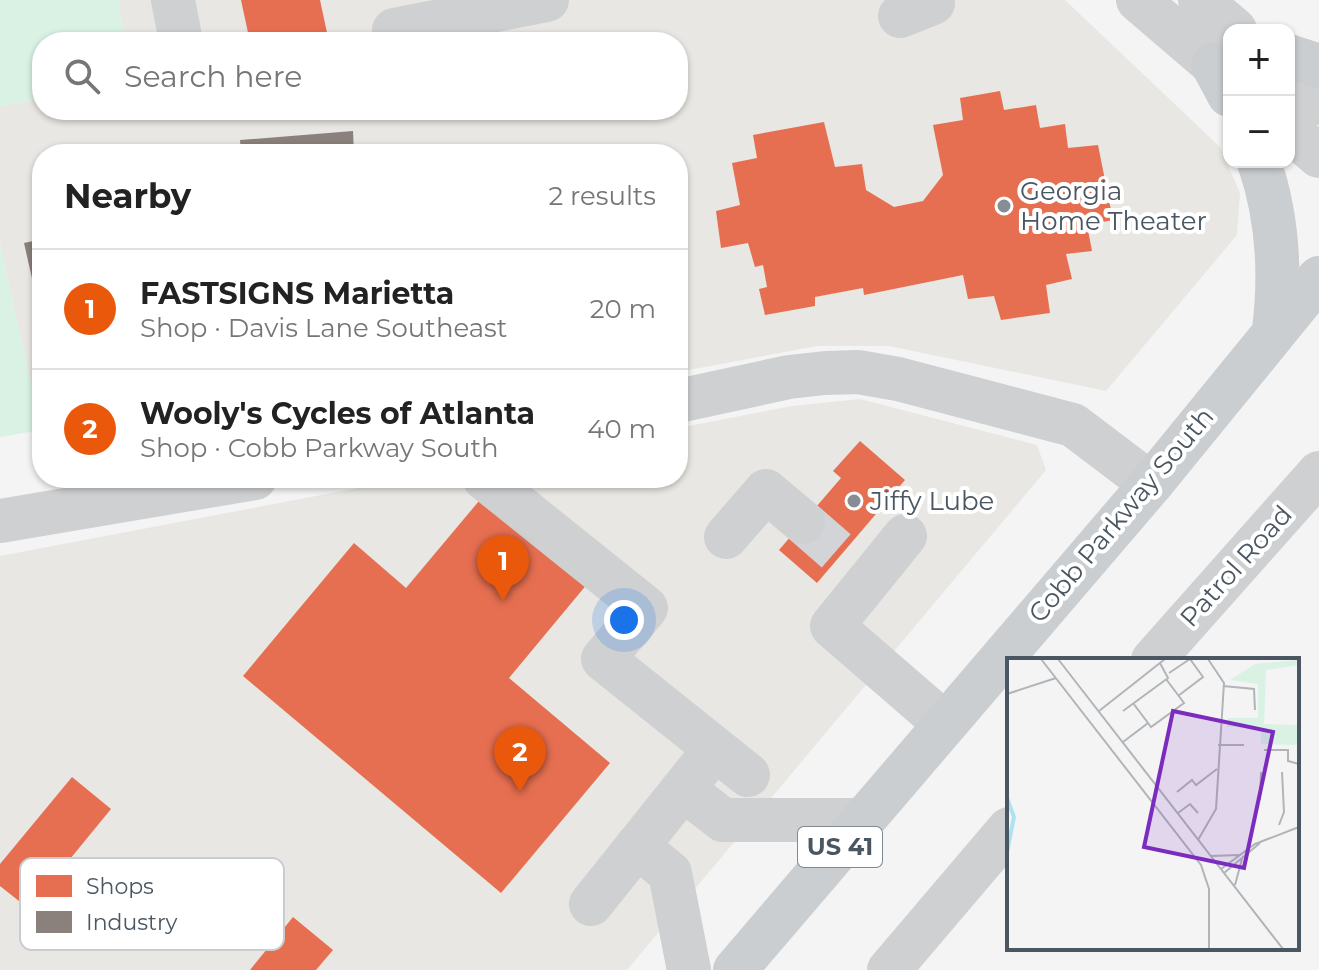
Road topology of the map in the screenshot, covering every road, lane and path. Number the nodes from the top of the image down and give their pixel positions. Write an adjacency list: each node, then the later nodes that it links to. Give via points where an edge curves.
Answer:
1 (173, 0): 6 (street)
2 (547, 0): 5 (street)
3 (1138, 0): 9 (street)
4 (1200, 0): 8 (street)
5 (394, 30)
6 (179, 32)
7 (1295, 58): 10 (main road)
8 (1223, 59)
9 (1223, 65)
10 (1319, 66)
11 (1295, 82): 12 (street)
12 (1319, 103)
13 (1295, 135): 14 (street)
14 (1319, 156)
15 (1260, 168): 17 (main road, via 1277,236)
16 (1319, 278): 17 (main road, Cobb Parkway South / US 41)
17 (1274, 330): 20 (main road, Cobb Parkway South / US 41)
18 (688, 399): 20 (street, via 813,374 858,372 898,379 1073,425)
19 (1319, 473): 27 (street, Patrol Road)
20 (1151, 484): 28 (main road, Cobb Parkway South / US 41)
21 (187, 488): 23 (street)
22 (496, 488): 29 (street, via 646,608 603,659)
23 (0, 521)
24 (803, 522): 26 (street, via 766,491)
25 (905, 536): 28 (street, via 855,567 832,626)
26 (726, 537)
27 (1155, 658)
28 (944, 723): 32 (main road, Cobb Parkway South / US 41)
29 (715, 749): 30 (street); 31 (street)
30 (748, 775)
31 (683, 789): 32 (street, via 723,820); 34 (street)
32 (863, 820): 37 (main road, Cobb Parkway South / US 41)
33 (1007, 831): 38 (street)
34 (637, 846): 35 (street); 36 (street, via 670,873)
35 (591, 904)
36 (689, 970)
37 (735, 970)
38 (889, 970)

